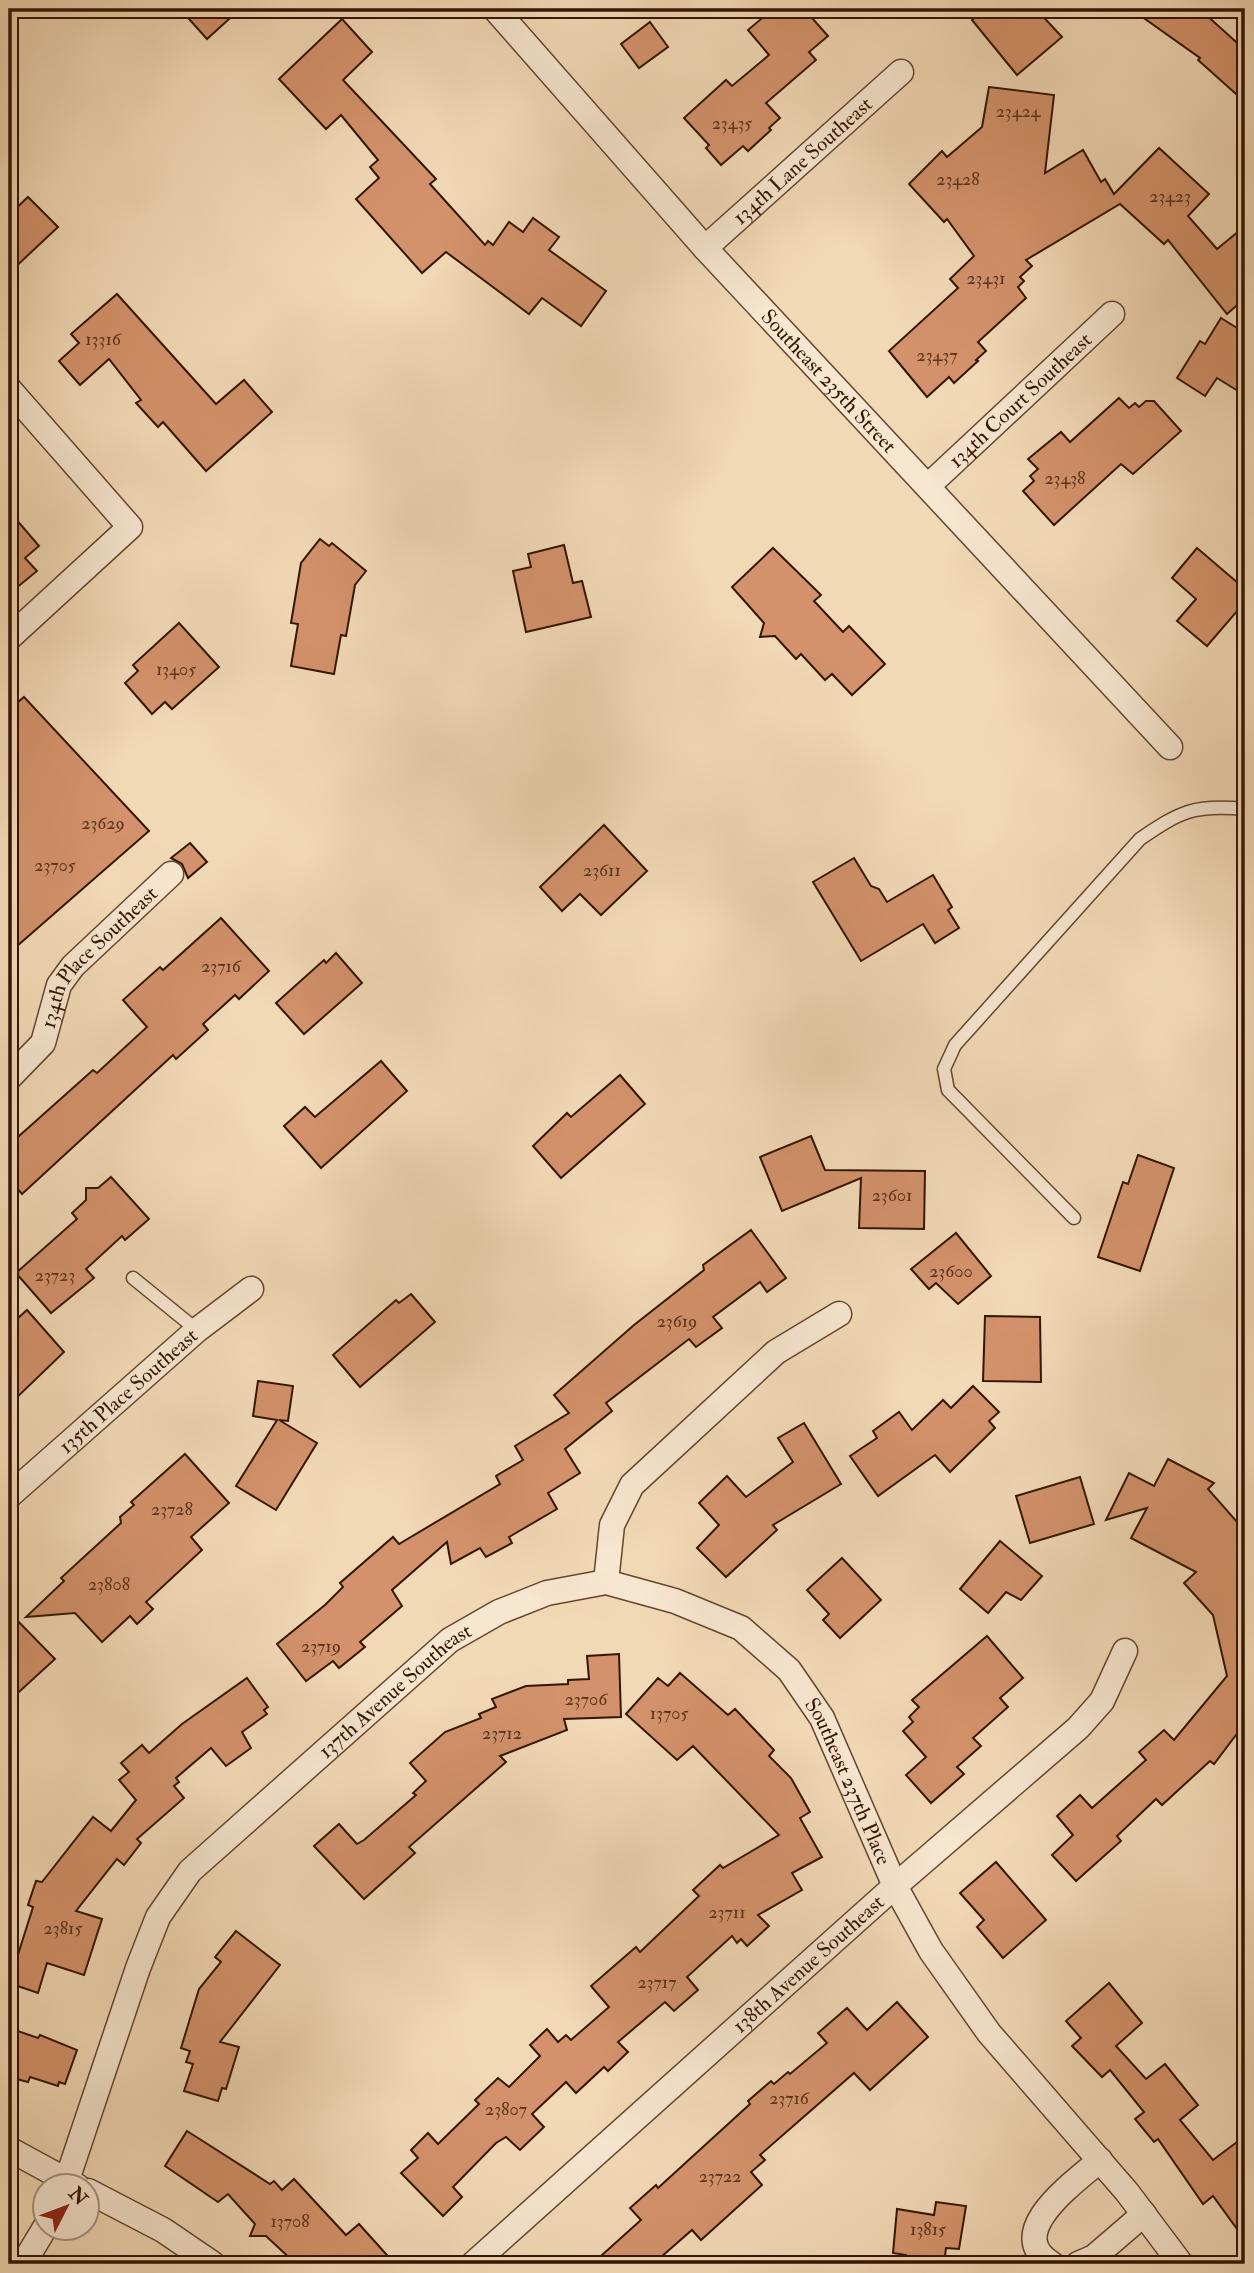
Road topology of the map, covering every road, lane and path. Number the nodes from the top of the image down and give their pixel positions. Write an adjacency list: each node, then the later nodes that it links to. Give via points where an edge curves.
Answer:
1 (495, 9): 3 (street, Southeast 235th Street)
2 (901, 72): 3 (street, 134th Lane Southeast)
3 (705, 248): 6 (street, Southeast 235th Street)
4 (1112, 314): 6 (street, 134th Court Southeast)
5 (9, 389): 7 (street, via 130,527)
6 (928, 485): 8 (street, Southeast 235th Street)
7 (9, 638)
8 (1170, 747)
9 (1245, 809): 12 (lane, via 1199,807 1169,819 1140,839 954,1045 944,1069 948,1090)
10 (171, 874): 11 (street, 134th Place Southeast, via 73,966 59,985 43,1043)
11 (9, 1078)
12 (1074, 1218)
13 (133, 1278): 16 (lane)
14 (251, 1289): 16 (street, 135th Place Southeast)
15 (838, 1314): 18 (street, via 776,1352 632,1485 612,1525)
16 (197, 1330): 17 (street, 135th Place Southeast)
17 (9, 1496)
18 (606, 1582): 20 (street, Southeast 237th Place, via 675,1601 741,1628 789,1670 822,1718); 24 (street, 137th Avenue Southeast, via 547,1593 499,1612 450,1640 190,1871 158,1917 138,1968)
19 (1125, 1651): 20 (street, 138th Avenue Southeast, via 1102,1701 1078,1728)
20 (895, 1886): 22 (street, Southeast 237th Place, via 931,1951 989,2033); 30 (street, 138th Avenue Southeast)
21 (9, 2149): 23 (street)
22 (1100, 2160): 26 (street, Southeast 237th Place); 31 (street, via 1047,2208 1038,2223 1034,2243 1042,2258)
23 (49, 2172)
24 (78, 2172)
25 (102, 2200): 29 (street, via 163,2230)
26 (1144, 2214): 32 (street, via 1094,2257); 33 (street, Southeast 237th Place)
27 (36, 2242): 28 (street)
28 (23, 2264)
29 (213, 2264)
30 (473, 2264)
31 (1052, 2264)
32 (1078, 2264)
33 (1181, 2264)

